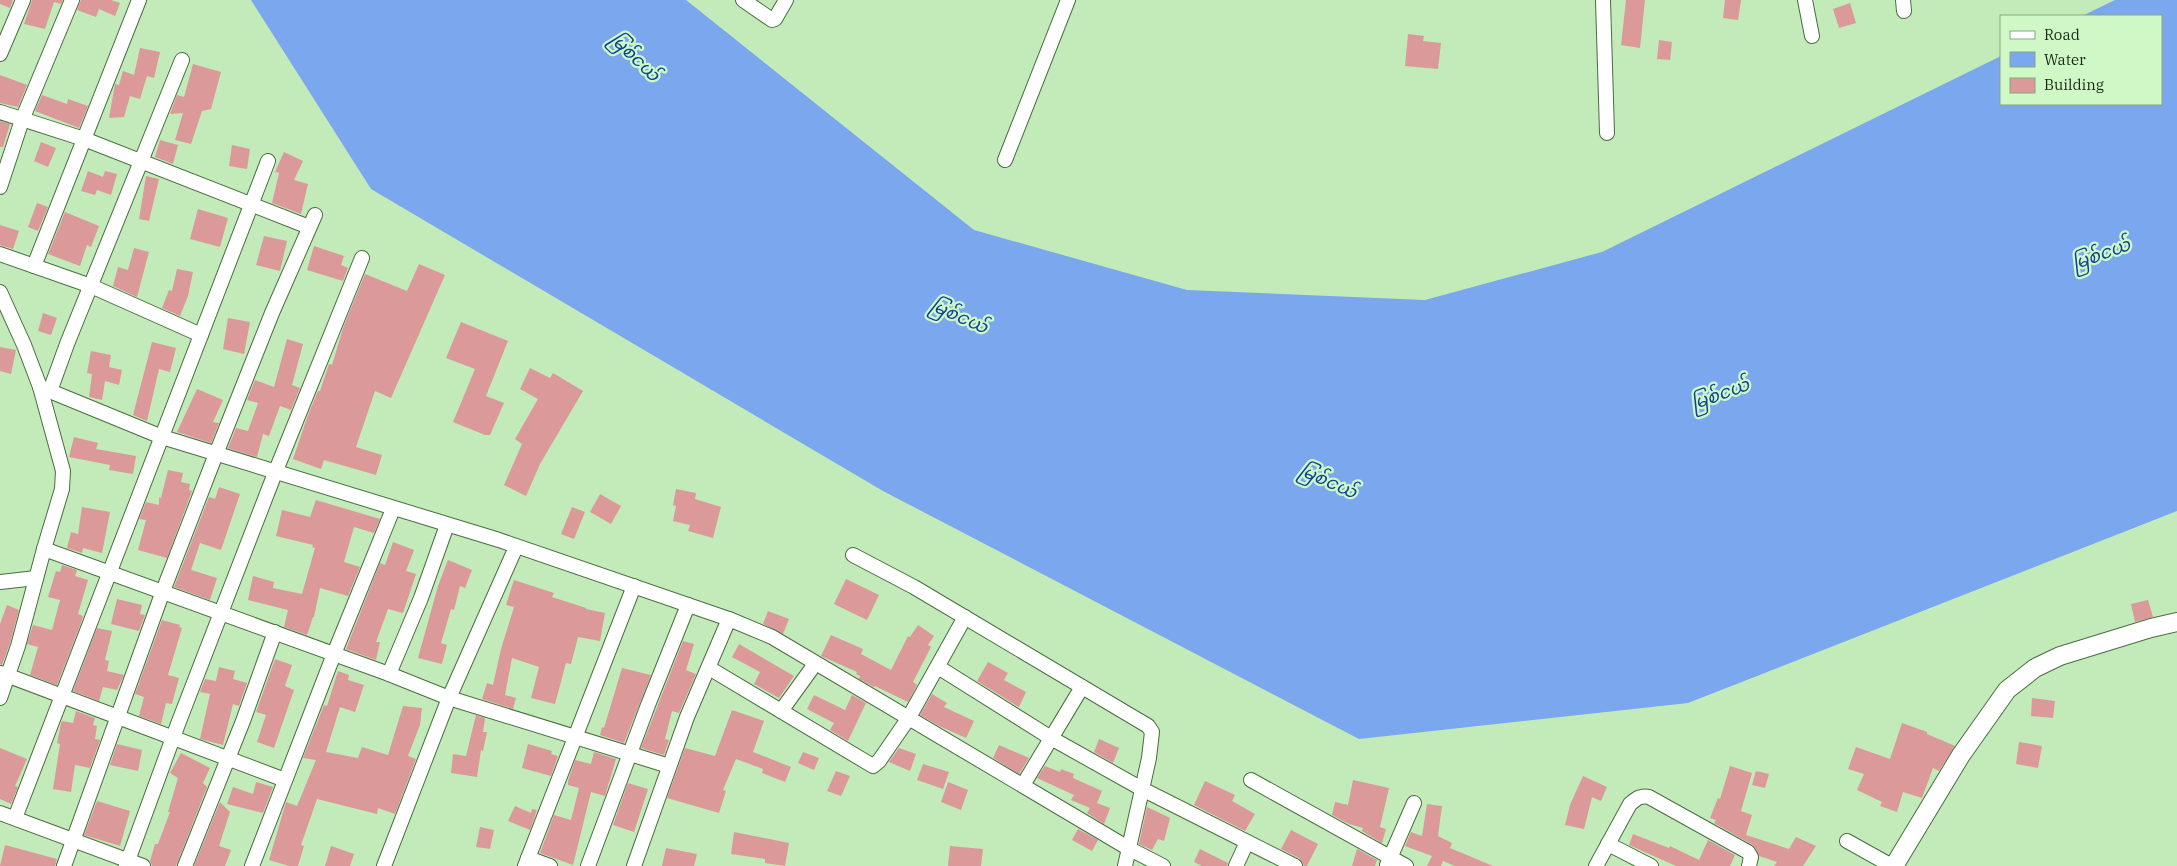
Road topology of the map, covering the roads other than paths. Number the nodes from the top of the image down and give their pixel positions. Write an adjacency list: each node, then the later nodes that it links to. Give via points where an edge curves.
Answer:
1 (23, 0): 10 (street)
2 (72, 0): 13 (street)
3 (139, 0): 15 (street)
4 (743, 0): 5 (street, via 772,20)
5 (786, 0)
6 (1068, 0): 17 (street)
7 (1603, 0): 14 (street)
8 (1805, 0): 9 (street)
9 (1812, 36)
10 (0, 54)
11 (182, 60): 16 (street)
12 (0, 112): 13 (street)
13 (22, 120): 15 (street); 19 (street)
14 (1607, 133)
15 (84, 139): 16 (street); 23 (street)
16 (141, 160): 20 (street); 24 (street)
17 (1005, 160)
18 (268, 161): 20 (street)
19 (0, 187)
20 (252, 204): 26 (street); 29 (street, via 312,221)
21 (0, 254): 23 (street)
22 (362, 258): 30 (street)
23 (34, 266): 24 (street)
24 (91, 286): 26 (street); 27 (street)
25 (0, 292): 27 (street)
26 (201, 335): 28 (street)
27 (45, 389): 28 (street); 34 (street, via 63,471 62,489)
28 (162, 437): 29 (street); 36 (street)
29 (216, 454): 30 (street); 40 (street)
30 (275, 473): 31 (street); 42 (street)
31 (393, 509): 32 (street); 47 (street)
32 (447, 525): 33 (street); 52 (street)
33 (516, 547): 39 (street); 56 (street)
34 (44, 549): 36 (street); 37 (street)
35 (853, 555): 43 (street)
36 (109, 572): 40 (street); 54 (street)
37 (36, 578): 38 (street); 51 (street, via 18,646)
38 (0, 582)
39 (634, 586): 41 (street); 61 (street)
40 (163, 591): 42 (street); 58 (street)
41 (688, 605): 44 (street); 63 (street)
42 (222, 613): 46 (street); 60 (street)
43 (965, 617): 49 (street); 53 (street)
44 (729, 619): 48 (street, via 772,637); 50 (street)
45 (2177, 622): 97 (street, via 2060,656 2035,668 2006,690 1961,755)
46 (275, 632): 47 (street); 64 (street)
47 (334, 654): 52 (street); 66 (street)
48 (815, 664): 57 (street); 59 (street)
49 (938, 667): 59 (street); 62 (street)
50 (708, 668): 57 (street); 65 (street)
51 (4, 674): 54 (street); 55 (street)
52 (389, 674): 56 (street)
53 (1082, 687): 62 (street); 69 (street, via 1148,726 1152,732)
54 (61, 696): 58 (street); 72 (street)
55 (0, 698)
56 (449, 698): 61 (street); 85 (street)
57 (781, 711): 59 (street, via 873,766)
58 (117, 718): 60 (street); 73 (street)
59 (908, 719): 68 (street)
60 (173, 737): 64 (street); 80 (street)
61 (575, 738): 63 (street); 78 (street)
62 (1052, 738): 68 (street); 69 (street)
63 (629, 755): 65 (street); 87 (street)
64 (229, 759): 66 (street); 83 (street)
65 (669, 766): 88 (street)
66 (285, 780): 84 (street)
67 (1251, 780): 79 (street, via 1322,819)
68 (1023, 785): 77 (street)
69 (1142, 789): 75 (street); 77 (street)
70 (1414, 803): 79 (street)
71 (0, 813): 72 (street)
72 (15, 818): 73 (street)
73 (72, 840): 80 (street); 81 (street)
74 (1847, 841): 97 (street)
75 (1247, 842): 91 (street); 92 (street)
76 (1608, 844): 94 (street); 95 (street); 96 (street, via 1630,804 1638,797 1649,797 1748,852 1751,857)
77 (1128, 848): 89 (street); 90 (street)
78 (527, 862): 86 (street)
79 (1388, 862): 93 (street)
80 (127, 863): 82 (street)
81 (64, 866)
82 (143, 866)
83 (185, 866)
84 (252, 866)
85 (384, 866)
86 (550, 866)
87 (588, 866)
88 (634, 866)
89 (1124, 866)
90 (1163, 866)
91 (1236, 866)
92 (1295, 866)
93 (1406, 866)
94 (1596, 866)
95 (1651, 866)
96 (1749, 866)
97 (1893, 866)

